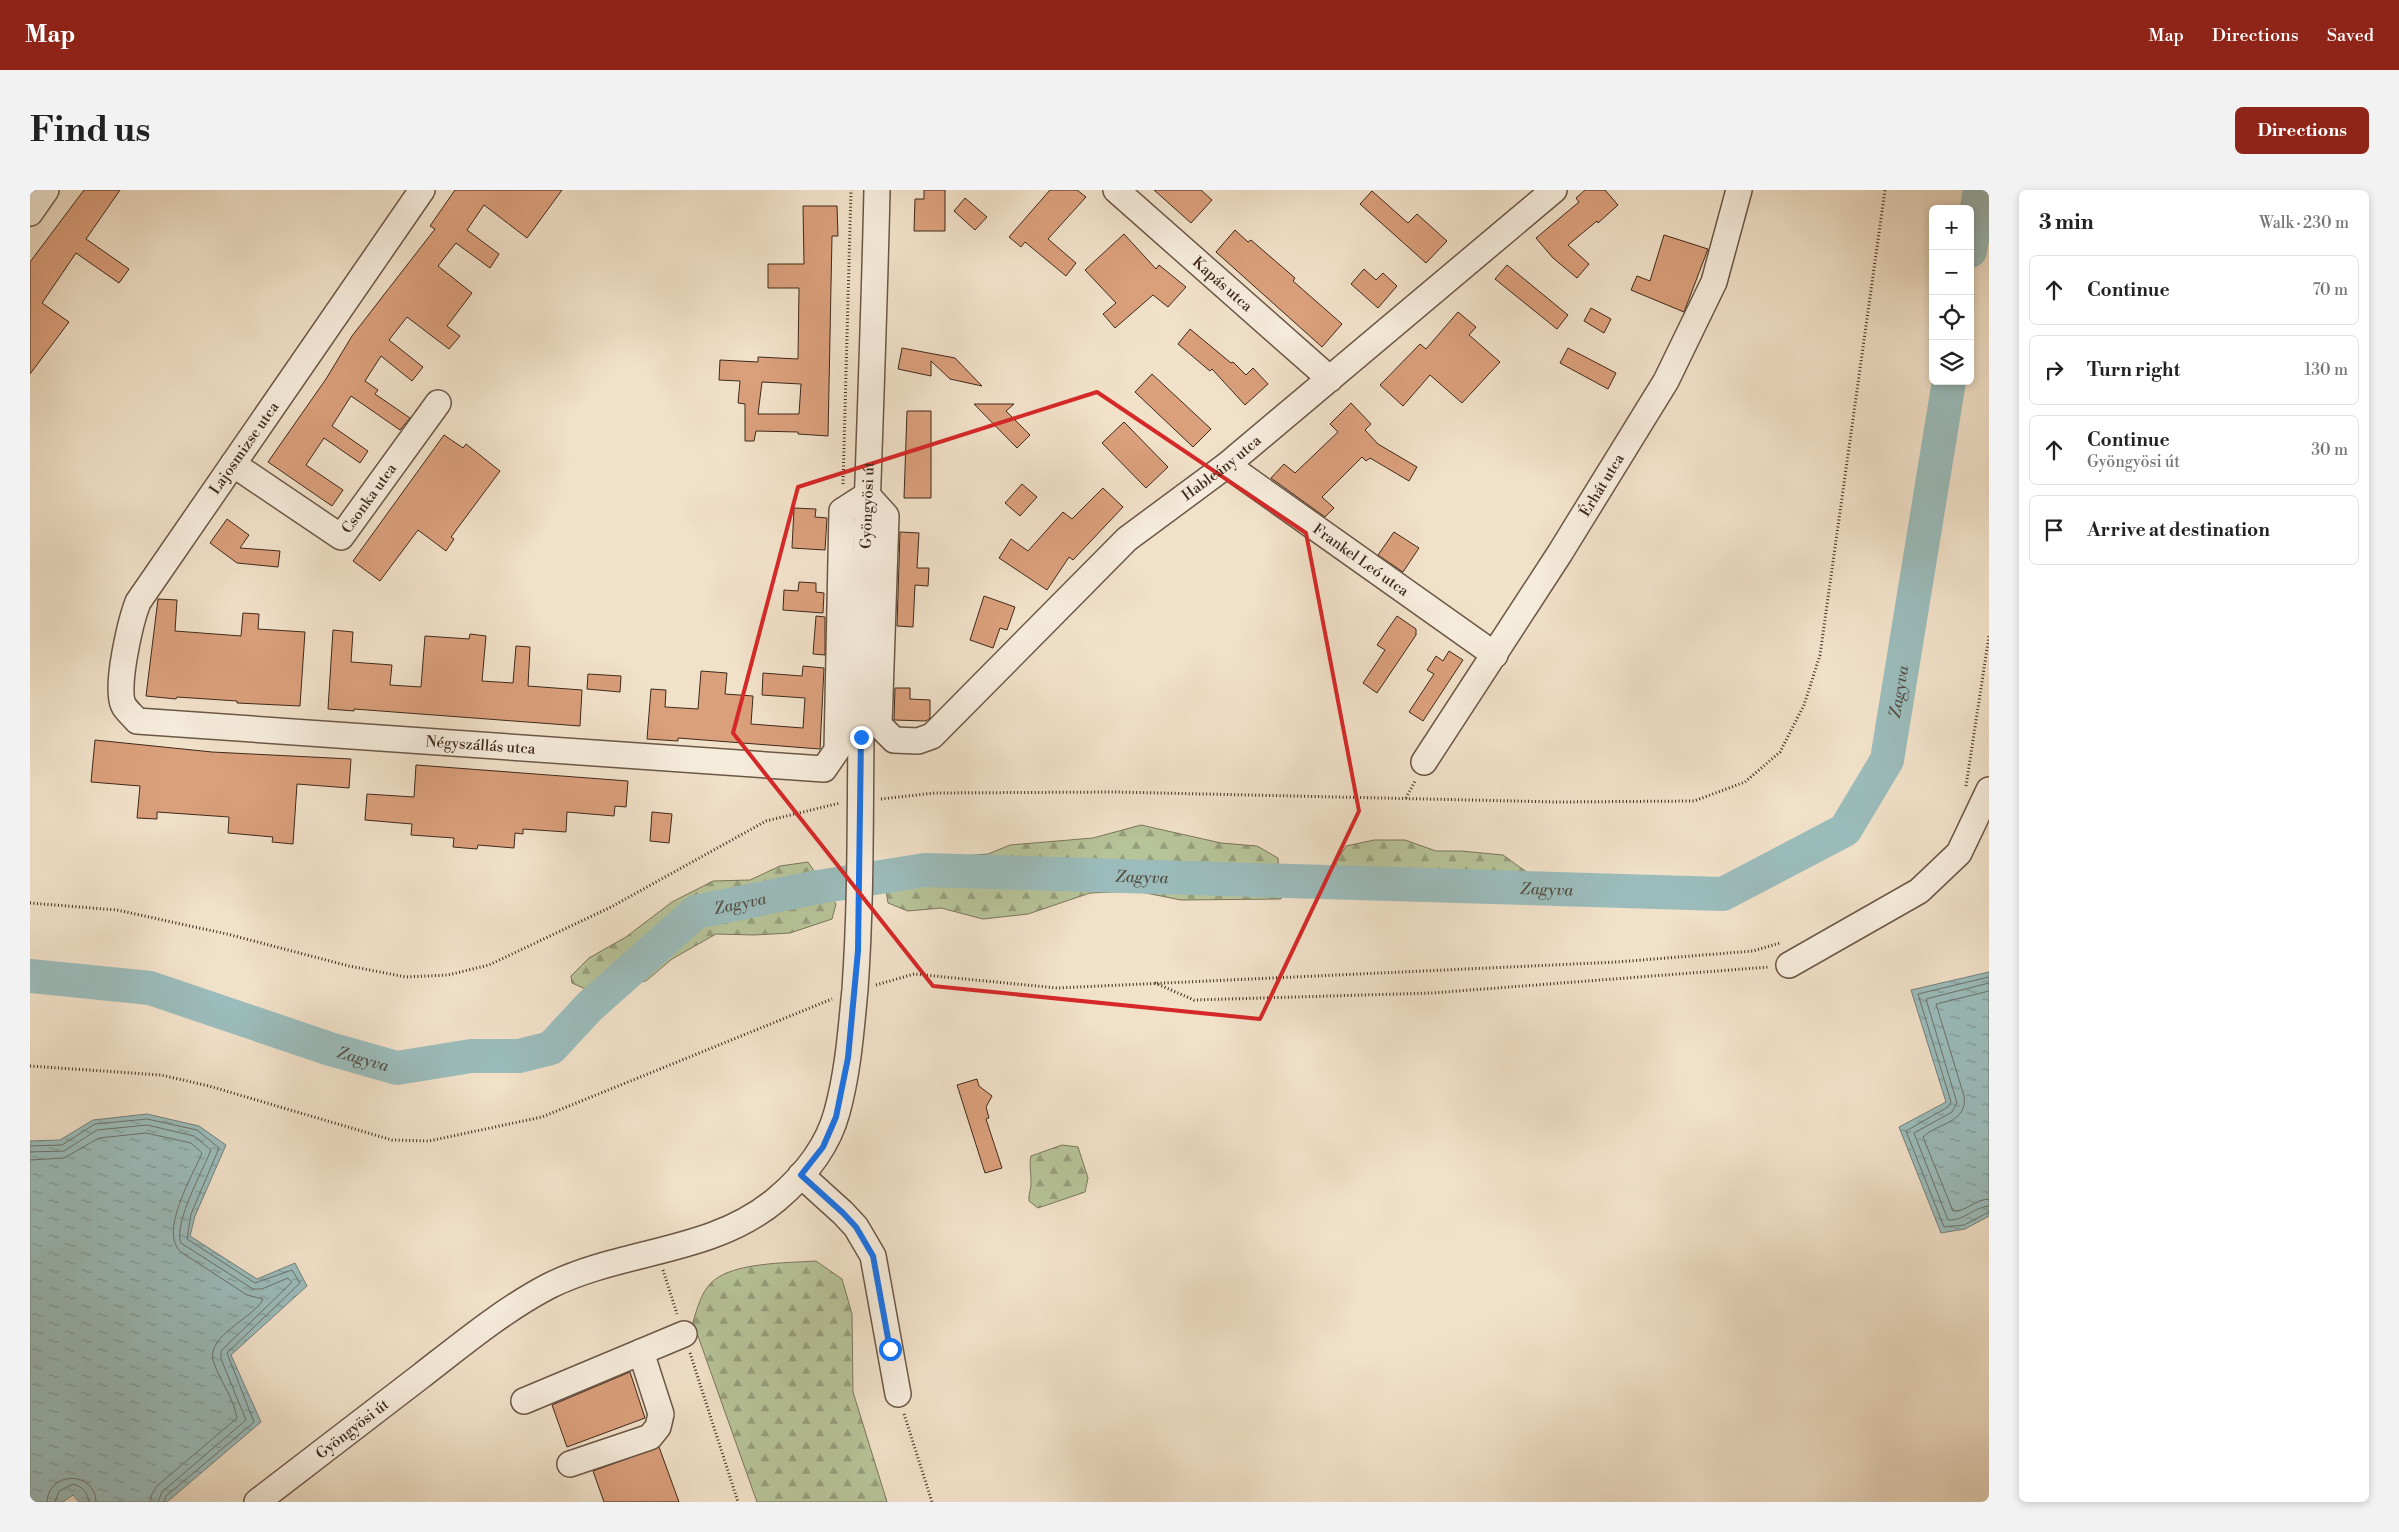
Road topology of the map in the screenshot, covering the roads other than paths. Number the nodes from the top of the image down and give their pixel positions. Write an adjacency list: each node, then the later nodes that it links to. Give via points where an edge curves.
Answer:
1 (46, 190): 7 (street)
2 (422, 190): 10 (street, Lajosmizse utca)
3 (877, 190): 12 (street, Gyöngyösi út)
4 (1116, 190): 8 (street, Kapás utca)
5 (1554, 190): 8 (street, Hableány utca)
6 (1739, 190): 13 (street, Érhát utca, via 1714,282 1666,382)
7 (30, 213)
8 (1330, 379): 11 (street, Hableány utca)
9 (438, 403): 10 (street, Csonka utca, via 341,537)
10 (233, 464): 14 (street, Lajosmizse utca, via 138,602 130,621 121,681 123,705)
11 (1227, 465): 12 (street, Hableány utca, via 1127,539 932,736 918,741 894,740 879,725 886,516); 13 (street, Frankel Leó utca)
12 (867, 495): 14 (street, Négyszállás utca, via 842,511 837,750 824,769); 18 (street, Gyöngyösi út, via 855,990 848,1058 836,1117 823,1147)
13 (1495, 655): 15 (street, Érhát utca)
14 (137, 721)
15 (1424, 762)
16 (1977, 789): 17 (street, via 1959,853 1919,891)
17 (1788, 966)
18 (801, 1175): 21 (street, via 856,1227 873,1256); 24 (street, Gyöngyösi út, via 778,1198 719,1234 601,1265 532,1295 444,1358)
19 (684, 1334): 20 (street)
20 (641, 1352): 22 (street); 23 (street, via 661,1414 658,1427 650,1437)
21 (898, 1394)
22 (524, 1400)
23 (570, 1464)
24 (259, 1501)

